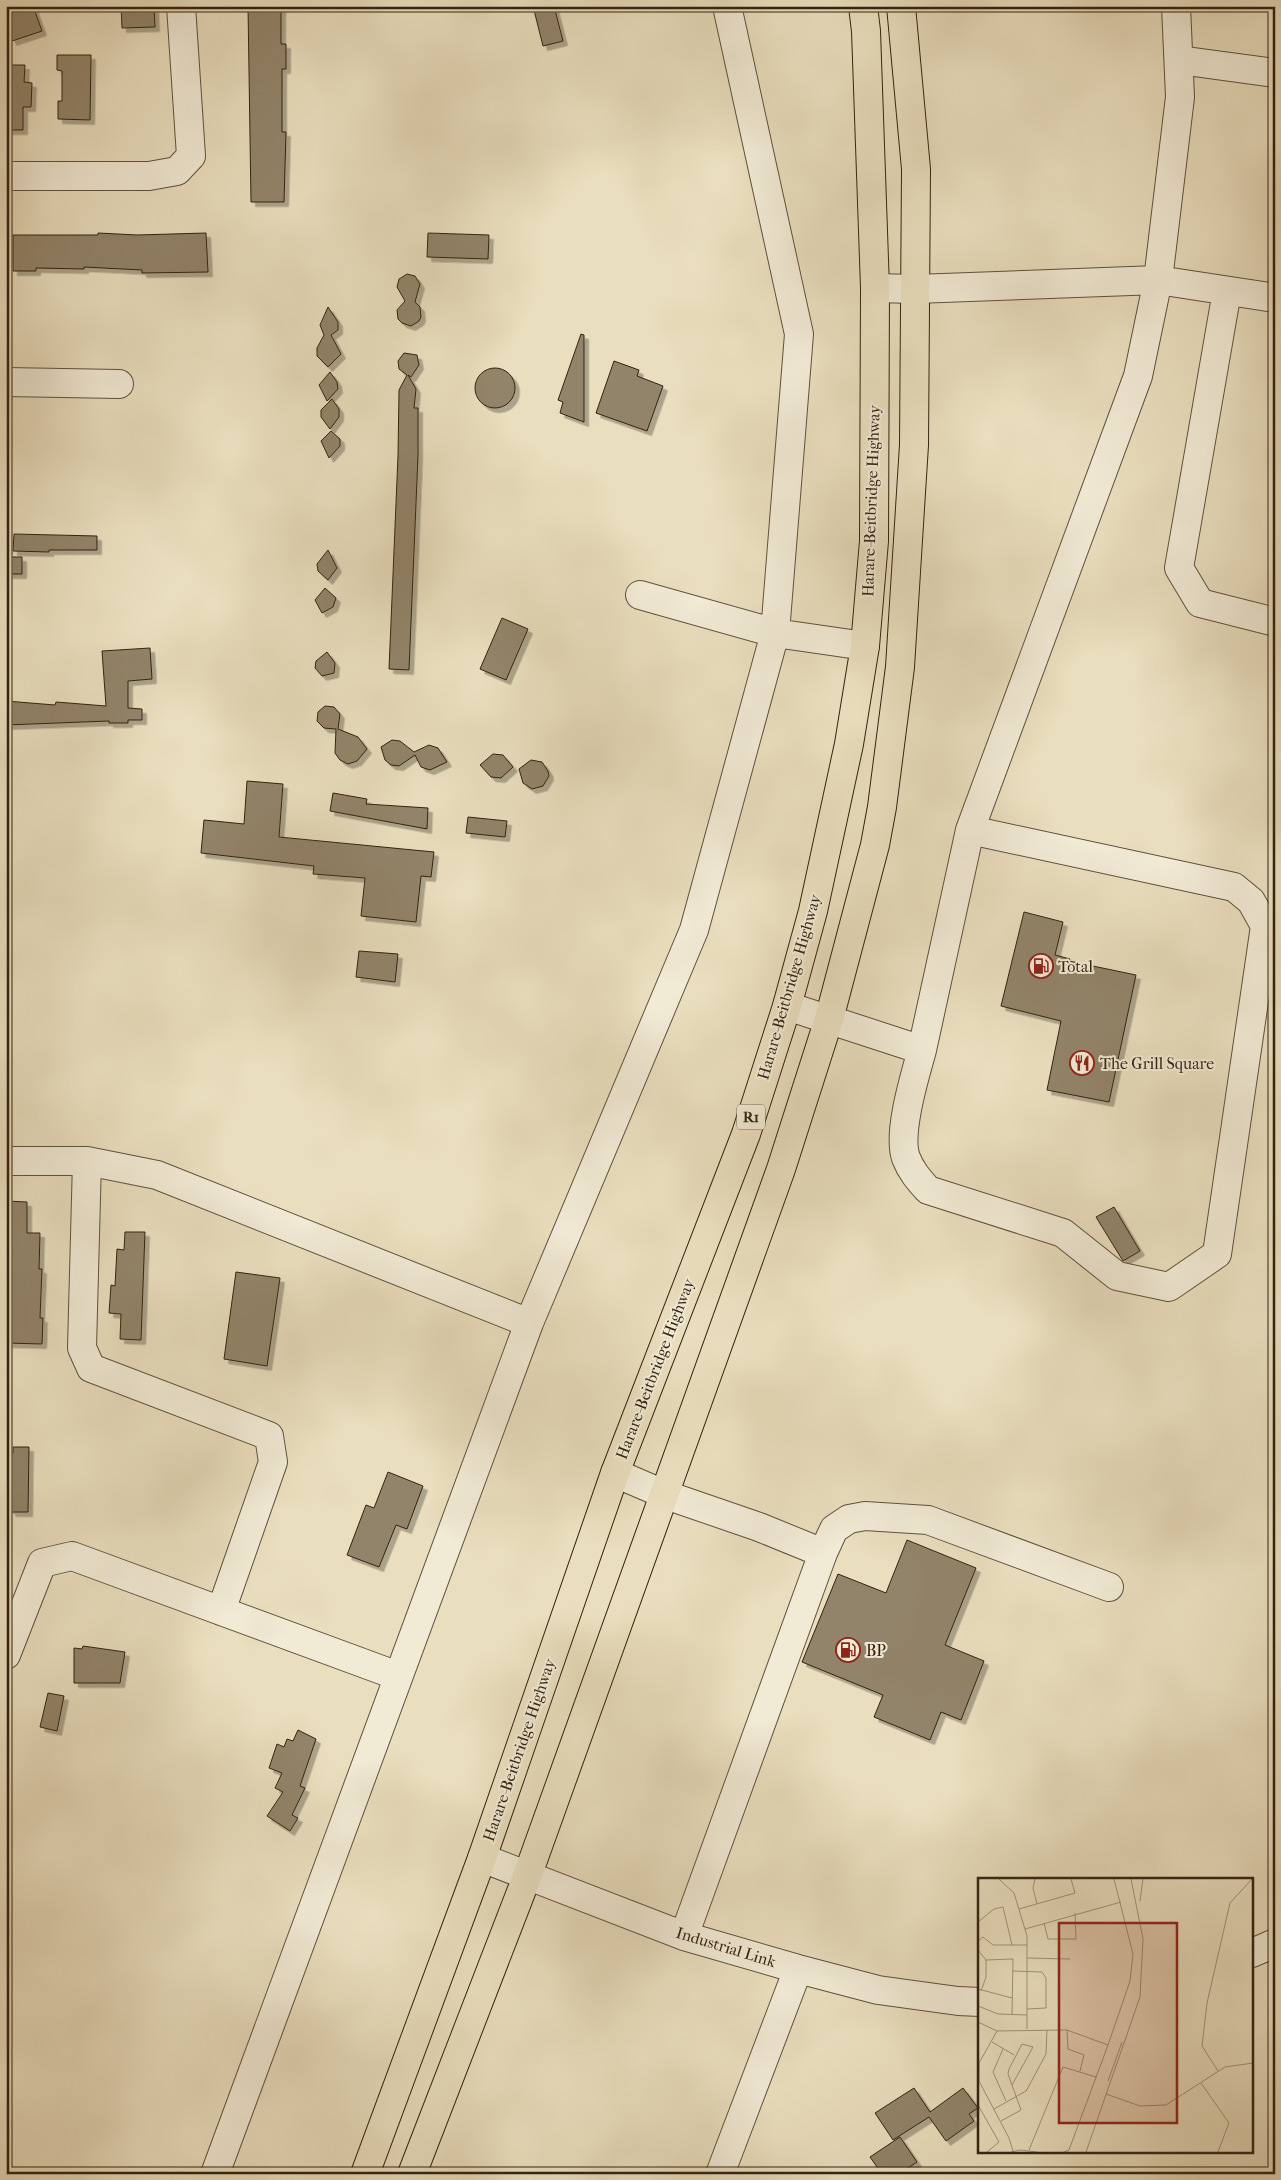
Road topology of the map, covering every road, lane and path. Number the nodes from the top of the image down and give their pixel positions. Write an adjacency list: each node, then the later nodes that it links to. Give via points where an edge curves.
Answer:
1 (181, 6): 8 (street, via 192,156 177,171 149,176)
2 (726, 6): 18 (street, via 799,334)
3 (863, 6): 10 (highway, Harare-Beitbridge Highway / R1)
4 (901, 6): 11 (highway, via 916,169)
5 (1176, 6): 6 (street)
6 (1179, 60): 7 (street); 9 (street, via 1180,97)
7 (1275, 73)
8 (6, 176)
9 (1158, 280): 11 (street); 12 (street); 20 (street, via 1138,376)
10 (875, 288): 11 (street); 19 (highway, Harare-Beitbridge Highway / R1, via 874,541)
11 (915, 289): 22 (highway, via 914,445 900,668 882,807)
12 (1227, 291): 13 (street); 17 (street, via 1179,568 1200,603)
13 (1275, 298)
14 (6, 382): 15 (street)
15 (119, 384)
16 (640, 595): 18 (street)
17 (1275, 622)
18 (776, 633): 19 (street); 26 (street, via 694,930)
19 (865, 646): 21 (highway, Harare-Beitbridge Highway / R1, via 849,744 813,911)
20 (970, 830): 23 (street); 23 (street, via 1234,888 1252,901 1265,926 1217,1254 1170,1287 1116,1276 1063,1233 928,1190 913,1173 905,1156 904,1131)
21 (787, 1006): 22 (street); 27 (highway, Harare-Beitbridge Highway / R1, via 746,1134)
22 (829, 1019): 23 (street); 28 (highway, via 781,1169)
23 (922, 1050)
24 (6, 1161): 25 (street)
25 (87, 1161): 26 (street, via 157,1175); 31 (street, via 82,1348 92,1368 269,1436 274,1462)
26 (529, 1324): 33 (street)
27 (615, 1473): 28 (street); 34 (highway, Harare-Beitbridge Highway / R1)
28 (666, 1495): 29 (street, via 759,1526); 35 (highway)
29 (823, 1554): 30 (street, via 834,1529 849,1519 865,1516 928,1520); 36 (street)
30 (1109, 1587)
31 (221, 1611): 32 (street, via 72,1556 42,1563); 33 (street)
32 (6, 1655)
33 (398, 1676): 39 (street)
34 (482, 1858): 35 (street, Industrial Link); 40 (highway, Harare-Beitbridge Highway / R1)
35 (528, 1874): 36 (street, Industrial Link); 41 (highway)
36 (684, 1936): 37 (street, Industrial Link)
37 (798, 1968): 38 (street, Industrial Link, via 878,1990); 42 (street)
38 (978, 2002)
39 (215, 2174)
40 (365, 2174)
41 (412, 2174)
42 (720, 2174)

